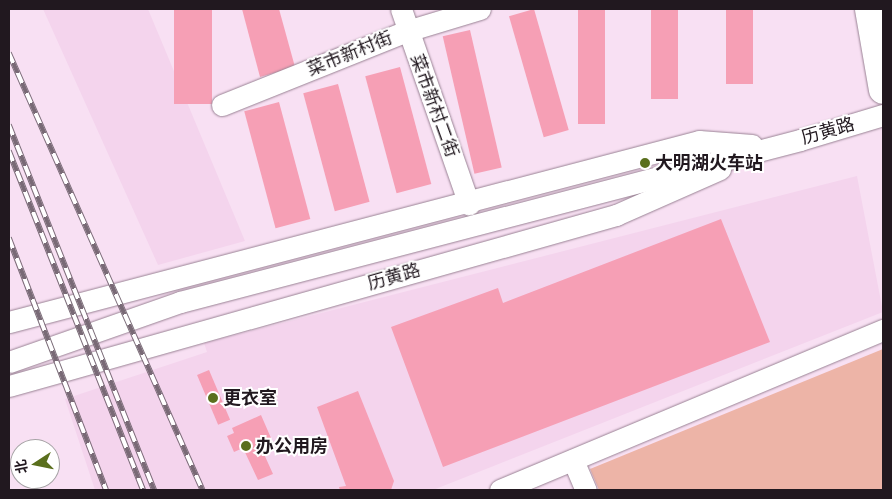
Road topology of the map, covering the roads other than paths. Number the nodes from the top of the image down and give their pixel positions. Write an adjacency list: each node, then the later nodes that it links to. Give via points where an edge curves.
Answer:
1 (401, 9): 4 (street, 菜市新村二街)
2 (480, 9): 4 (street, 菜市新村街)
3 (868, 9): 5 (main road)
4 (407, 31): 6 (street, 菜市新村街); 9 (street, 菜市新村二街)
5 (883, 90)
6 (222, 105)
7 (883, 115): 8 (street, 历黄路)
8 (772, 146): 9 (street, 历黄路, via 699,141); 12 (street, 历黄路, via 180,302); 13 (street, 历黄路, via 616,215)
9 (469, 204): 10 (street, 历黄路)
10 (9, 322)
11 (883, 330): 14 (street)
12 (9, 362)
13 (9, 386)
14 (573, 460): 15 (street); 16 (street)
15 (500, 490)
16 (586, 490)

